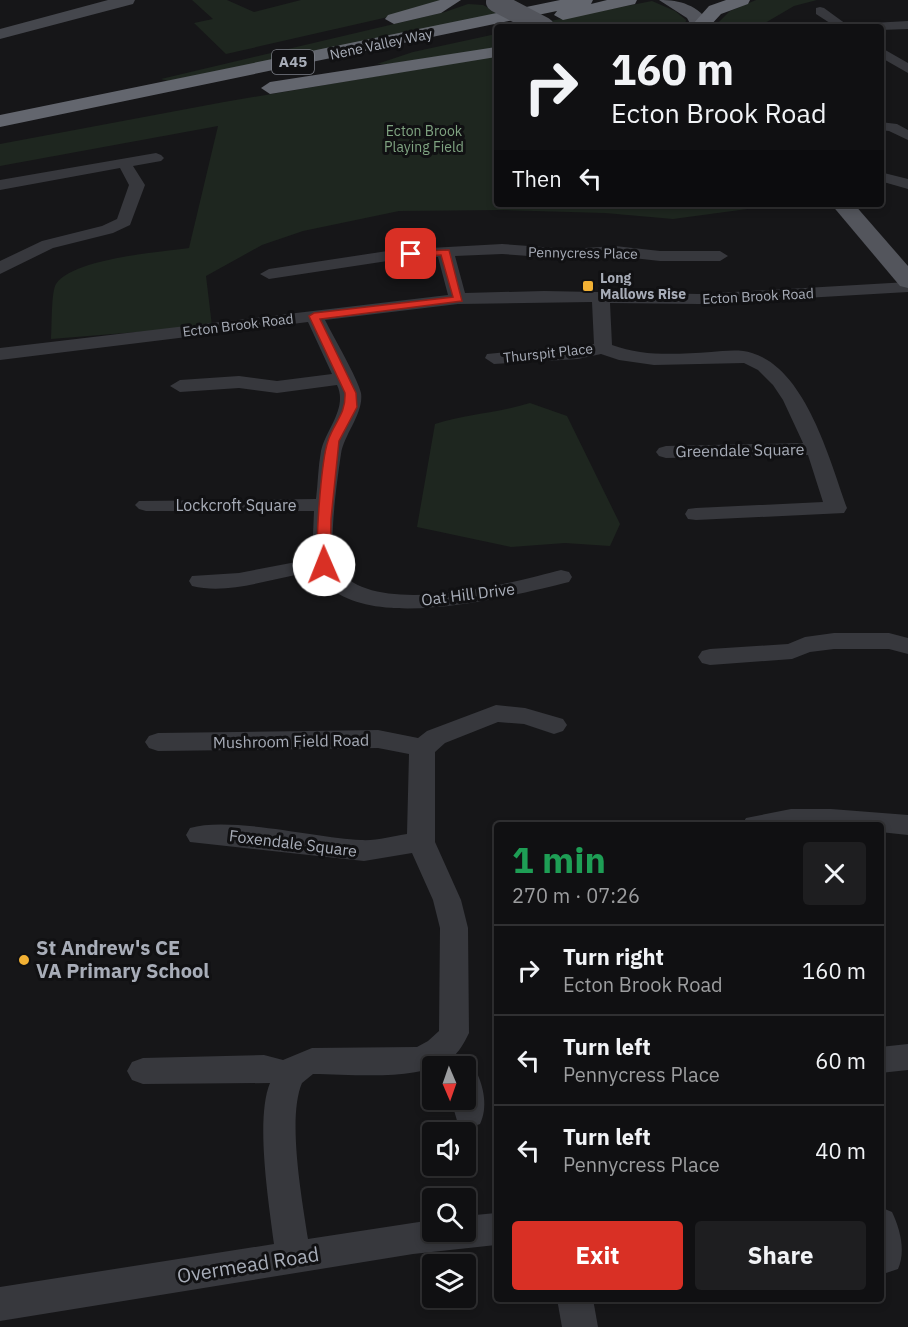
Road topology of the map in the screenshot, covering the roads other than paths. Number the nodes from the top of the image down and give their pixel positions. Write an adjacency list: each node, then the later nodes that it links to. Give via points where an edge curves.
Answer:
1 (127, 0): 18 (street)
2 (453, 0): 9 (highway, via 435,9)
3 (585, 0): 26 (highway, Nene Valley Way / A45)
4 (629, 0): 10 (highway)
5 (742, 0): 13 (highway, via 715,10)
6 (494, 1): 11 (main road, bridge)
7 (673, 3): 12 (main road, via 693,14)
8 (820, 11): 14 (street)
9 (377, 23)
10 (521, 24)
11 (538, 24)
12 (700, 24)
13 (702, 24)
14 (840, 24)
15 (908, 24): 16 (street)
16 (884, 26)
17 (494, 29): 28 (highway, Nene Valley Way / A45)
18 (0, 34)
19 (307, 39): 24 (highway)
20 (494, 52): 23 (highway)
21 (884, 54): 22 (street)
22 (908, 69)
23 (250, 92)
24 (0, 109)
25 (134, 113): 28 (highway)
26 (0, 121)
27 (884, 126): 29 (street)
28 (0, 135)
29 (908, 136)
30 (156, 158): 31 (street)
31 (124, 163): 34 (street); 38 (street, via 137,185 124,222 109,230 57,240)
32 (884, 177): 33 (street)
33 (908, 184)
34 (0, 185)
35 (845, 207): 40 (main road)
36 (445, 252): 37 (street, Pennycress Place, via 502,249); 39 (street, Pennycress Place, via 394,255); 43 (street)
37 (720, 256)
38 (0, 269)
39 (269, 274)
40 (908, 281)
41 (908, 287): 42 (street, Ecton Brook Road, via 729,298)
42 (601, 298): 43 (street, Ecton Brook Road); 45 (street)
43 (458, 299): 44 (street, Ecton Brook Road)
44 (314, 316): 46 (street, Ecton Brook Road); 48 (street)
45 (603, 348): 47 (street, Thurspit Place); 50 (street, via 627,356 760,361 802,414)
46 (0, 354)
47 (494, 358)
48 (344, 378): 49 (street, via 277,387 239,382); 53 (street, via 351,393 351,407 334,441)
49 (180, 386)
50 (815, 448): 51 (street, Greendale Square); 54 (street, via 836,508)
51 (666, 452)
52 (146, 505): 53 (street, Lockcroft Square)
53 (326, 505): 55 (street)
54 (696, 514)
55 (324, 565): 56 (street, Oat Hill Drive, via 337,582 361,594 423,601 487,594); 57 (street, via 239,580)
56 (561, 577)
57 (200, 581)
58 (908, 646): 59 (street, via 834,641 792,651)
59 (710, 657)
60 (555, 725): 62 (street, via 496,713 436,737)
61 (158, 742): 62 (street, Mushroom Field Road, via 378,740)
62 (423, 748): 68 (street)
63 (766, 822): 64 (street)
64 (849, 822)
65 (884, 824): 66 (street)
66 (908, 825)
67 (200, 835): 68 (street, Foxendale Square, via 364,851)
68 (421, 842): 69 (street, via 447,900 454,928 456,1022)
69 (446, 1056)
70 (908, 1057): 72 (street)
71 (422, 1060): 74 (street, via 312,1062)
72 (884, 1060)
73 (143, 1071): 74 (street, via 264,1068)
74 (289, 1075): 79 (street, via 281,1101)
75 (469, 1110): 76 (street)
76 (469, 1114)
77 (494, 1229): 79 (street, Overmead Road)
78 (884, 1235): 80 (street)
79 (293, 1257): 82 (street, Overmead Road)
80 (891, 1257)
81 (576, 1302): 83 (street)
82 (0, 1304)
83 (580, 1327)

